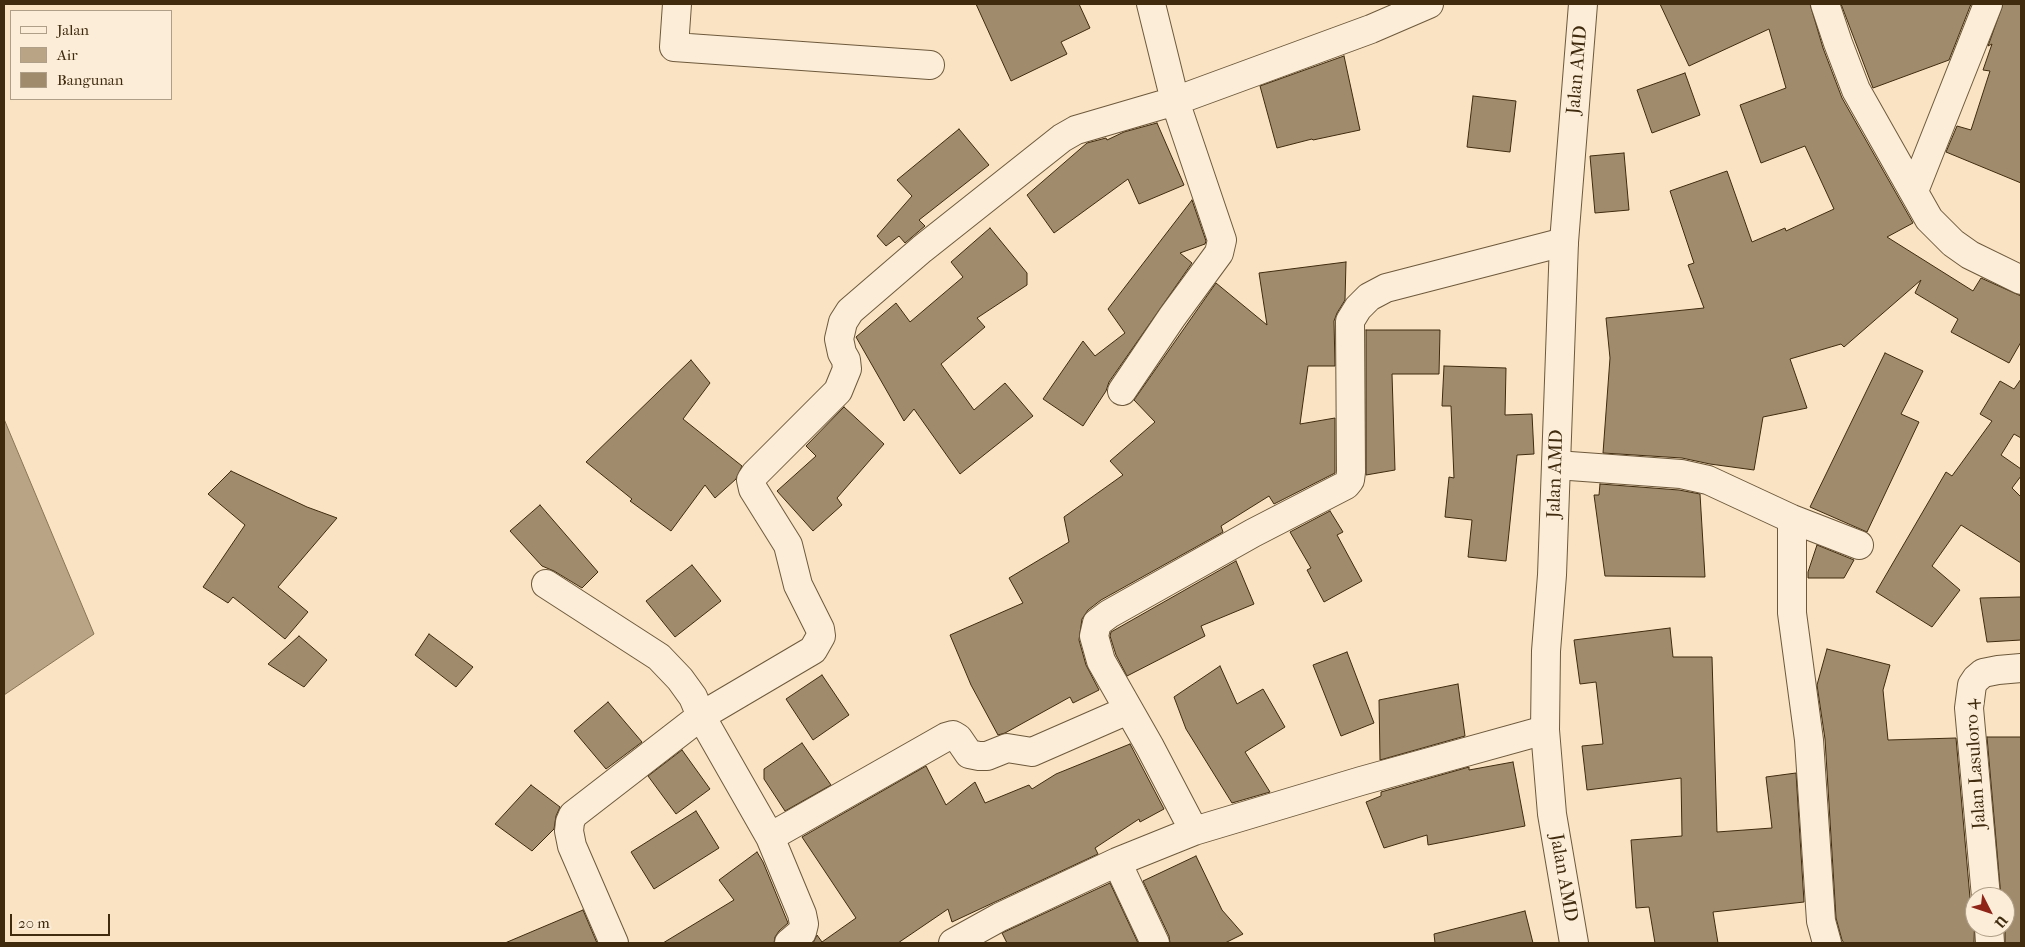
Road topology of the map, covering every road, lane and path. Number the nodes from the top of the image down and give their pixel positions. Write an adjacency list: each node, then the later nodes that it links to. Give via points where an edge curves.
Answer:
1 (677, 4): 7 (street, via 674,47)
2 (1151, 4): 8 (street)
3 (1429, 4): 8 (street, via 1371,29)
4 (1583, 4): 10 (street, Jalan AMD)
5 (1825, 4): 9 (street, via 1856,90)
6 (1988, 4): 9 (street)
7 (930, 65)
8 (1175, 101): 12 (street, via 1222,234 1221,248); 19 (street, via 1076,130 1062,138 922,249 850,311 839,339 847,368 838,391 751,480 753,489 788,545 798,585 821,636 813,650)
9 (1914, 191): 11 (street, via 1929,219 1953,243)
10 (1564, 242): 13 (street, Jalan AMD); 18 (street, via 1386,288 1369,297 1358,308 1350,321 1350,480 1346,486 1253,533 1097,623 1094,636 1101,661)
11 (2021, 280)
12 (1122, 391)
13 (1556, 465): 14 (street, via 1682,474 1708,480); 20 (street, Jalan AMD)
14 (1792, 519): 15 (street); 30 (street, via 1792,613 1809,740 1821,921)
15 (1859, 545)
16 (546, 584): 19 (street, via 659,657 693,697)
17 (2021, 668): 24 (street, Jalan Lasuloro 4, via 1983,673 1972,685 1969,708)
18 (1128, 710): 21 (street); 22 (street, via 1032,752 1007,748 979,756 970,754 953,735 946,737)
19 (701, 716): 22 (street); 25 (street, via 573,815 570,822 572,846)
20 (1545, 730): 21 (street); 29 (street, Jalan AMD, via 1552,814)
21 (1194, 831): 23 (street)
22 (770, 837): 26 (street, via 804,924 802,932)
23 (1117, 862): 27 (street); 28 (street)
24 (1985, 887)
25 (614, 943)
26 (789, 943)
27 (953, 943)
28 (1155, 943)
29 (1574, 943)
30 (1827, 943)

